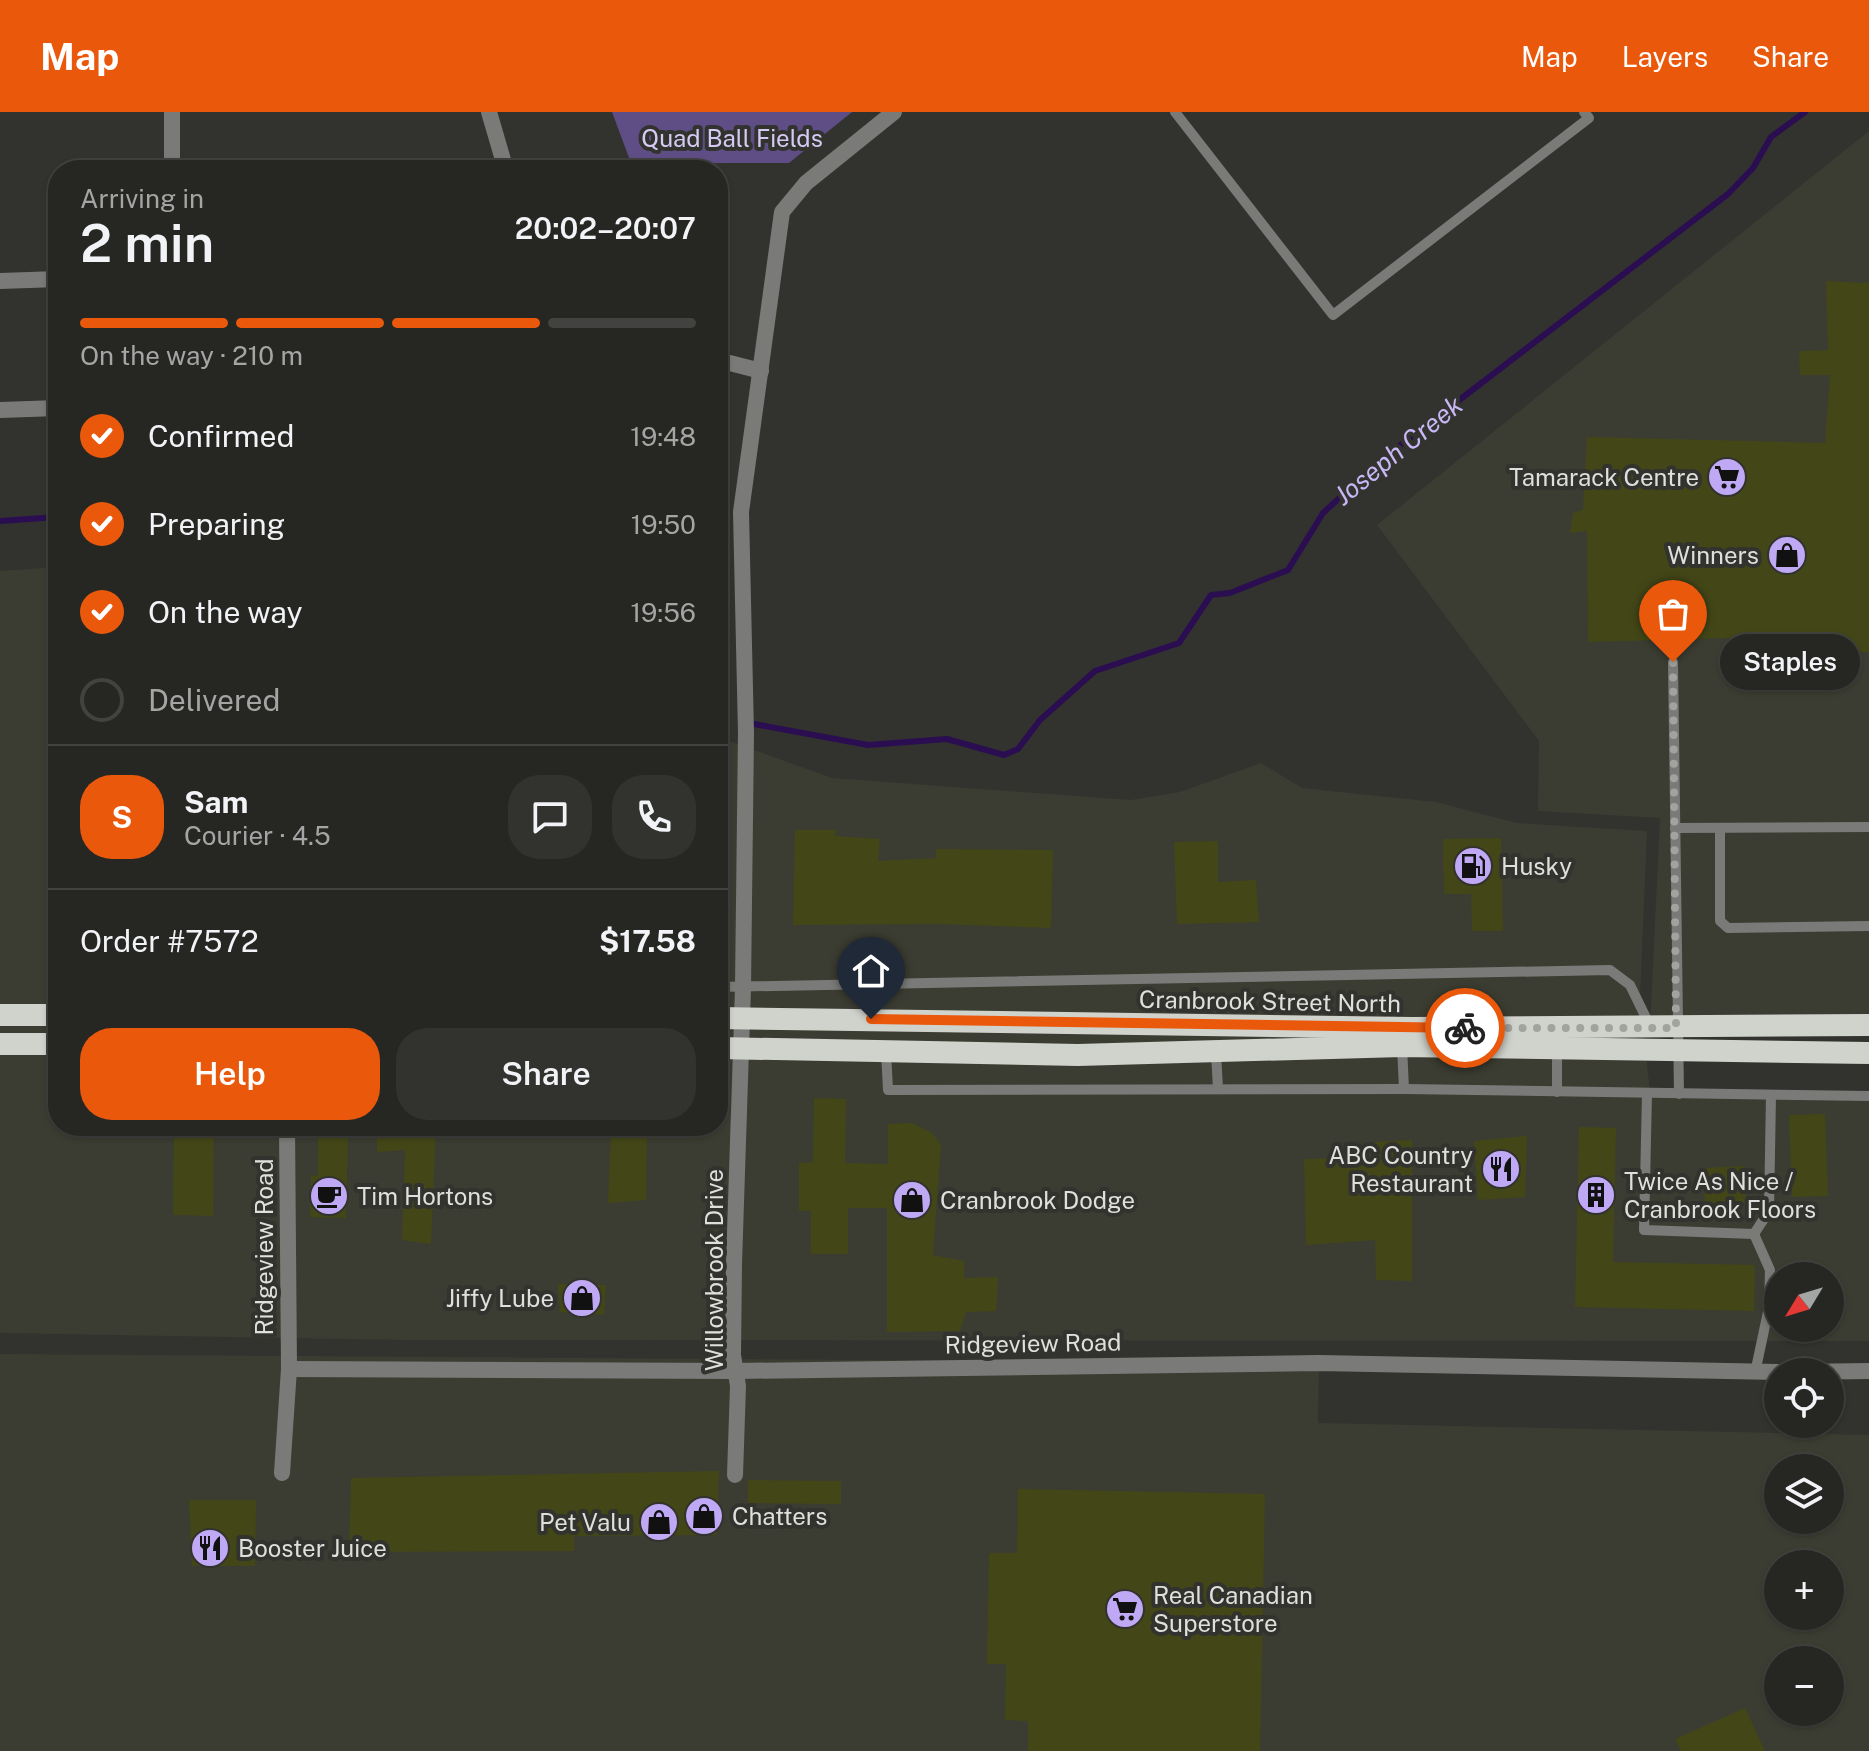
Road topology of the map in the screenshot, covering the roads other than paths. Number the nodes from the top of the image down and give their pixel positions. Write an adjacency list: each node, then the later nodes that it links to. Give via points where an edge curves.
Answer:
1 (172, 112): 6 (street)
2 (489, 112): 7 (street)
3 (894, 112): 11 (street, Willowbrook Drive, via 806,183 782,212)
4 (1175, 112): 5 (lane, via 1333,315 1589,118)
5 (1584, 112)
6 (172, 160)
7 (503, 160)
8 (48, 279): 9 (street)
9 (0, 281)
10 (728, 363): 11 (street)
11 (761, 371): 20 (street, Willowbrook Drive, via 741,512 746,733)
12 (48, 408): 13 (street)
13 (0, 410)
14 (1673, 662): 16 (lane)
15 (1869, 827): 17 (lane)
16 (1675, 828): 17 (lane); 27 (lane)
17 (1720, 828): 18 (lane, via 1720,921 1728,928)
18 (1869, 926)
19 (728, 987): 20 (lane)
20 (743, 988): 24 (street, Willowbrook Drive); 26 (lane, via 1610,970 1630,985)
21 (0, 1015): 22 (highway)
22 (48, 1015)
23 (728, 1018): 24 (highway, Cranbrook Street North)
24 (742, 1018): 26 (highway, Cranbrook Street North); 31 (street, Willowbrook Drive)
25 (1869, 1025): 27 (highway, Cranbrook Street North)
26 (1650, 1028): 27 (highway, Cranbrook Street North)
27 (1677, 1039): 32 (highway, Cranbrook Street North); 35 (highway, Cranbrook Street North); 40 (lane)
28 (0, 1044): 29 (highway)
29 (48, 1044)
30 (1402, 1046): 32 (highway, Cranbrook Street North); 34 (highway, Cranbrook Street North); 37 (lane)
31 (729, 1048): 33 (highway, Cranbrook Street North); 46 (street, Willowbrook Drive)
32 (1557, 1049): 38 (lane)
33 (886, 1051): 34 (highway, Cranbrook Street North); 36 (lane, via 888,1090)
34 (1216, 1053): 36 (lane)
35 (1869, 1053)
36 (1218, 1089): 37 (lane)
37 (1404, 1089): 38 (lane)
38 (1557, 1092): 39 (lane)
39 (1647, 1093): 40 (lane); 44 (lane, via 1644,1230)
40 (1679, 1094): 41 (lane)
41 (1771, 1095): 42 (lane); 44 (lane, via 1769,1211)
42 (1869, 1096)
43 (287, 1136): 45 (street, Ridgeview Road)
44 (1754, 1234): 49 (lane, via 1770,1270 1769,1307)
45 (289, 1369): 46 (street, Ridgeview Road); 51 (street, Ridgeview Road)
46 (736, 1371): 49 (street, Ridgeview Road, via 1319,1363); 52 (street, Willowbrook Drive)
47 (1844, 1371): 48 (street)
48 (1869, 1371)
49 (1755, 1373): 50 (street, Ridgeview Road)
50 (1764, 1373)
51 (282, 1473)
52 (735, 1475)

